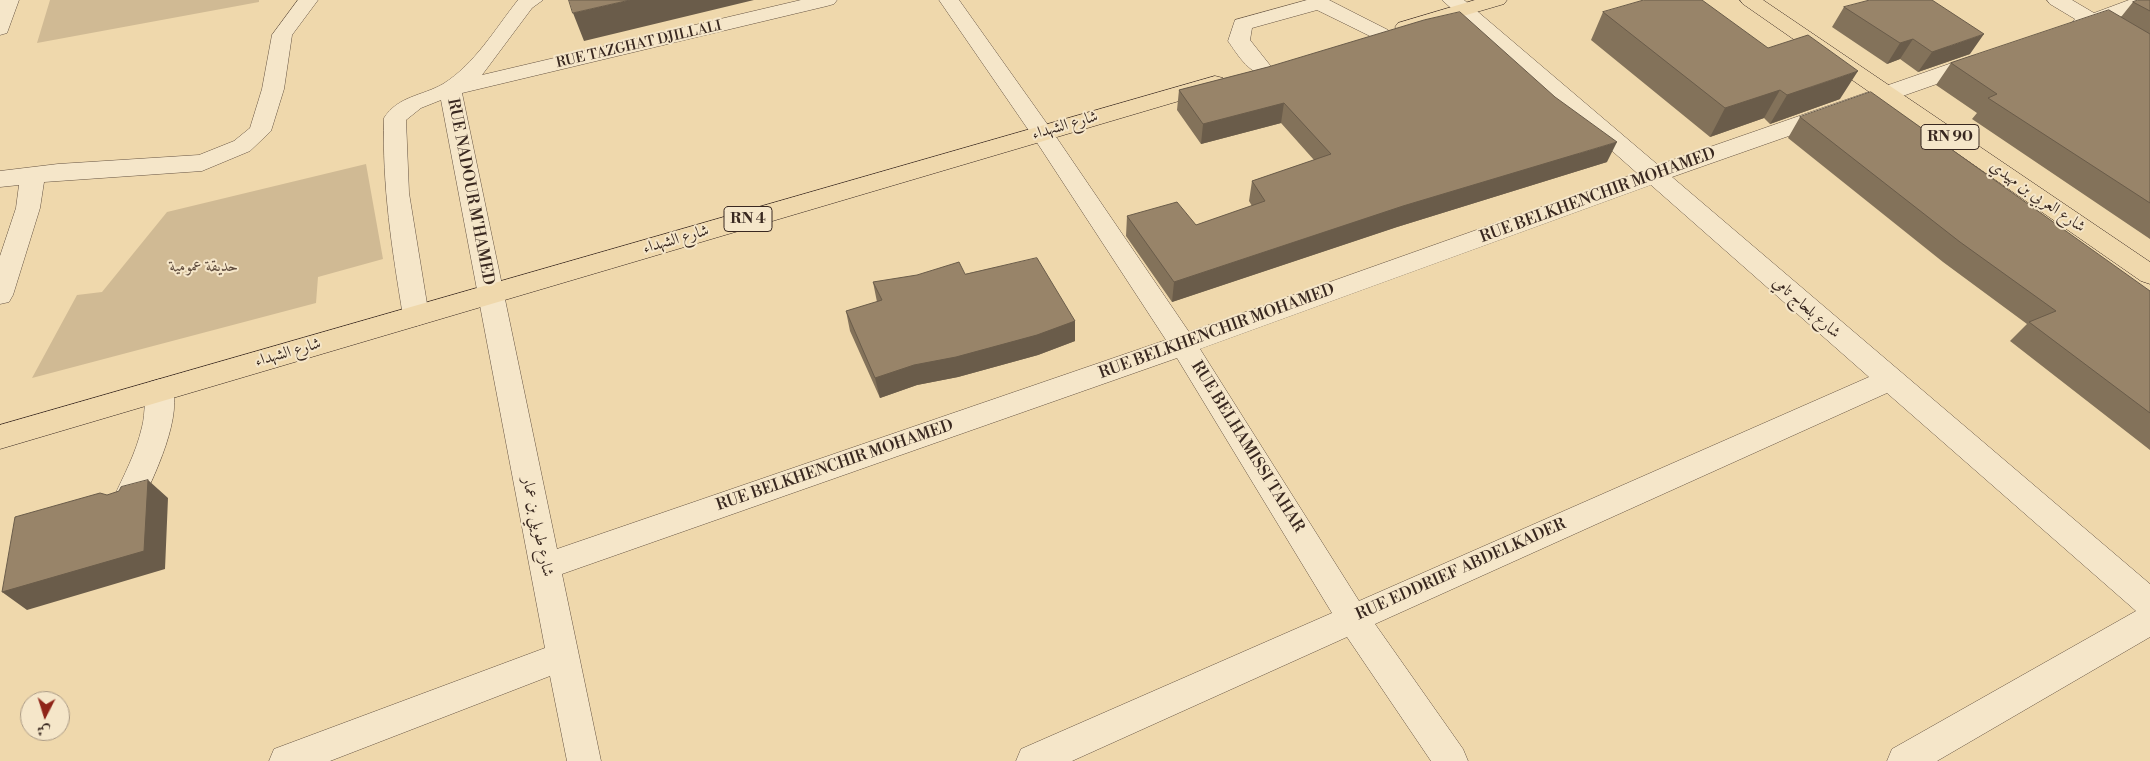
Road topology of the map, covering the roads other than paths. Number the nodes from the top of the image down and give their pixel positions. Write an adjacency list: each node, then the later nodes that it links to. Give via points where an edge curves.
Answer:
1 (8, 0): 12 (street)
2 (308, 0): 22 (street, via 282,35 273,89 260,131 242,146 202,163)
3 (533, 0): 19 (street, RUE NADOUR M'HAMED, via 525,4 478,67)
4 (827, 0): 19 (street, RUE TAZGHAT DJILLALI)
5 (949, 0): 21 (street, RUE BELHAMISSI TAHAR)
6 (1497, 0): 10 (main road)
7 (1750, 0): 20 (main road, شارع العربي بن مهيدي / RN 90)
8 (2057, 0): 11 (street)
9 (2148, 0): 11 (street)
10 (1458, 5): 14 (main road); 23 (street, شارع بلحاج تامي)
11 (2091, 20): 13 (street); 17 (street)
12 (0, 30)
13 (2063, 30)
14 (1381, 34): 15 (main road); 18 (street, via 1319,3 1242,24 1239,41)
15 (1353, 42)
16 (1998, 54): 20 (street, RUE BELKHENCHIR MOHAMED)
17 (2150, 54)
18 (1254, 71): 21 (main road, شارع الشهداء / RN 4)
19 (450, 89): 26 (street, RUE NADOUR M'HAMED); 28 (street, RUE NADOUR M'HAMED, via 413,103 395,118 394,145 400,206)
20 (1887, 94): 23 (street, RUE BELKHENCHIR MOHAMED); 25 (main road, شارع العربي بن مهيدي / RN 90)
21 (1042, 133): 26 (main road, شارع الشهداء / RN 4); 29 (street, RUE BELHAMISSI TAHAR)
22 (35, 175): 24 (street); 27 (street, via 28,208)
23 (1652, 176): 29 (street, RUE BELKHENCHIR MOHAMED); 30 (street, شارع بلحاج تامي)
24 (0, 179)
25 (2150, 275)
26 (490, 294): 28 (main road, شارع الشهداء / RN 4); 34 (street, شارع طويلي بن عمار)
27 (0, 295)
28 (416, 316): 31 (main road, شارع الشهداء / RN 4)
29 (1183, 345): 34 (street, RUE BELKHENCHIR MOHAMED); 36 (street, RUE BELHAMISSI TAHAR)
30 (1890, 380): 35 (street, شارع بلحاج تامي); 36 (street, RUE EDDRIEF ABDELKADER)
31 (160, 390): 32 (main road, شارع الشهداء / RN 4); 33 (street, via 151,448)
32 (0, 437)
33 (128, 499)
34 (545, 567): 38 (street, شارع طويلي بن عمار)
35 (2150, 604)
36 (1353, 619): 41 (street, RUE EDDRIEF ABDELKADER); 42 (street, RUE BELHAMISSI TAHAR)
37 (2150, 620): 43 (street)
38 (562, 656): 39 (street); 40 (street, شارع طويلي بن عمار)
39 (286, 761)
40 (584, 761)
41 (1033, 761)
42 (1451, 761)
43 (1904, 761)

